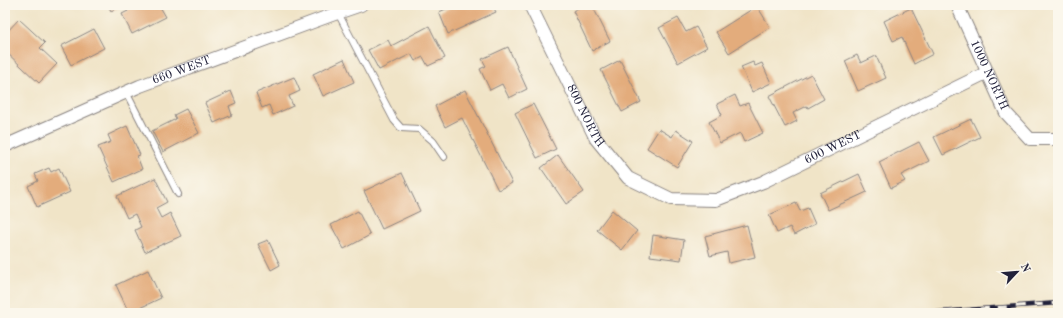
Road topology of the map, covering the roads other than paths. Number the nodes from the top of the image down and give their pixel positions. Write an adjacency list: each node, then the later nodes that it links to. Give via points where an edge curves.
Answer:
1 (361, 5): 4 (street, 660 WEST)
2 (530, 5): 11 (street, 800 NORTH, via 596,139 628,178)
3 (957, 5): 5 (street, 1000 NORTH)
4 (331, 11): 6 (street, 660 WEST); 9 (lane, via 394,120 401,128 419,129 433,141)
5 (988, 72): 7 (street, 1000 NORTH, via 1006,113 1030,139); 11 (street, 600 WEST, via 763,182 716,200)
6 (126, 92): 8 (street, 660 WEST); 10 (lane)
7 (1058, 139)
8 (5, 146)
9 (444, 156)
10 (178, 194)
11 (670, 199)

